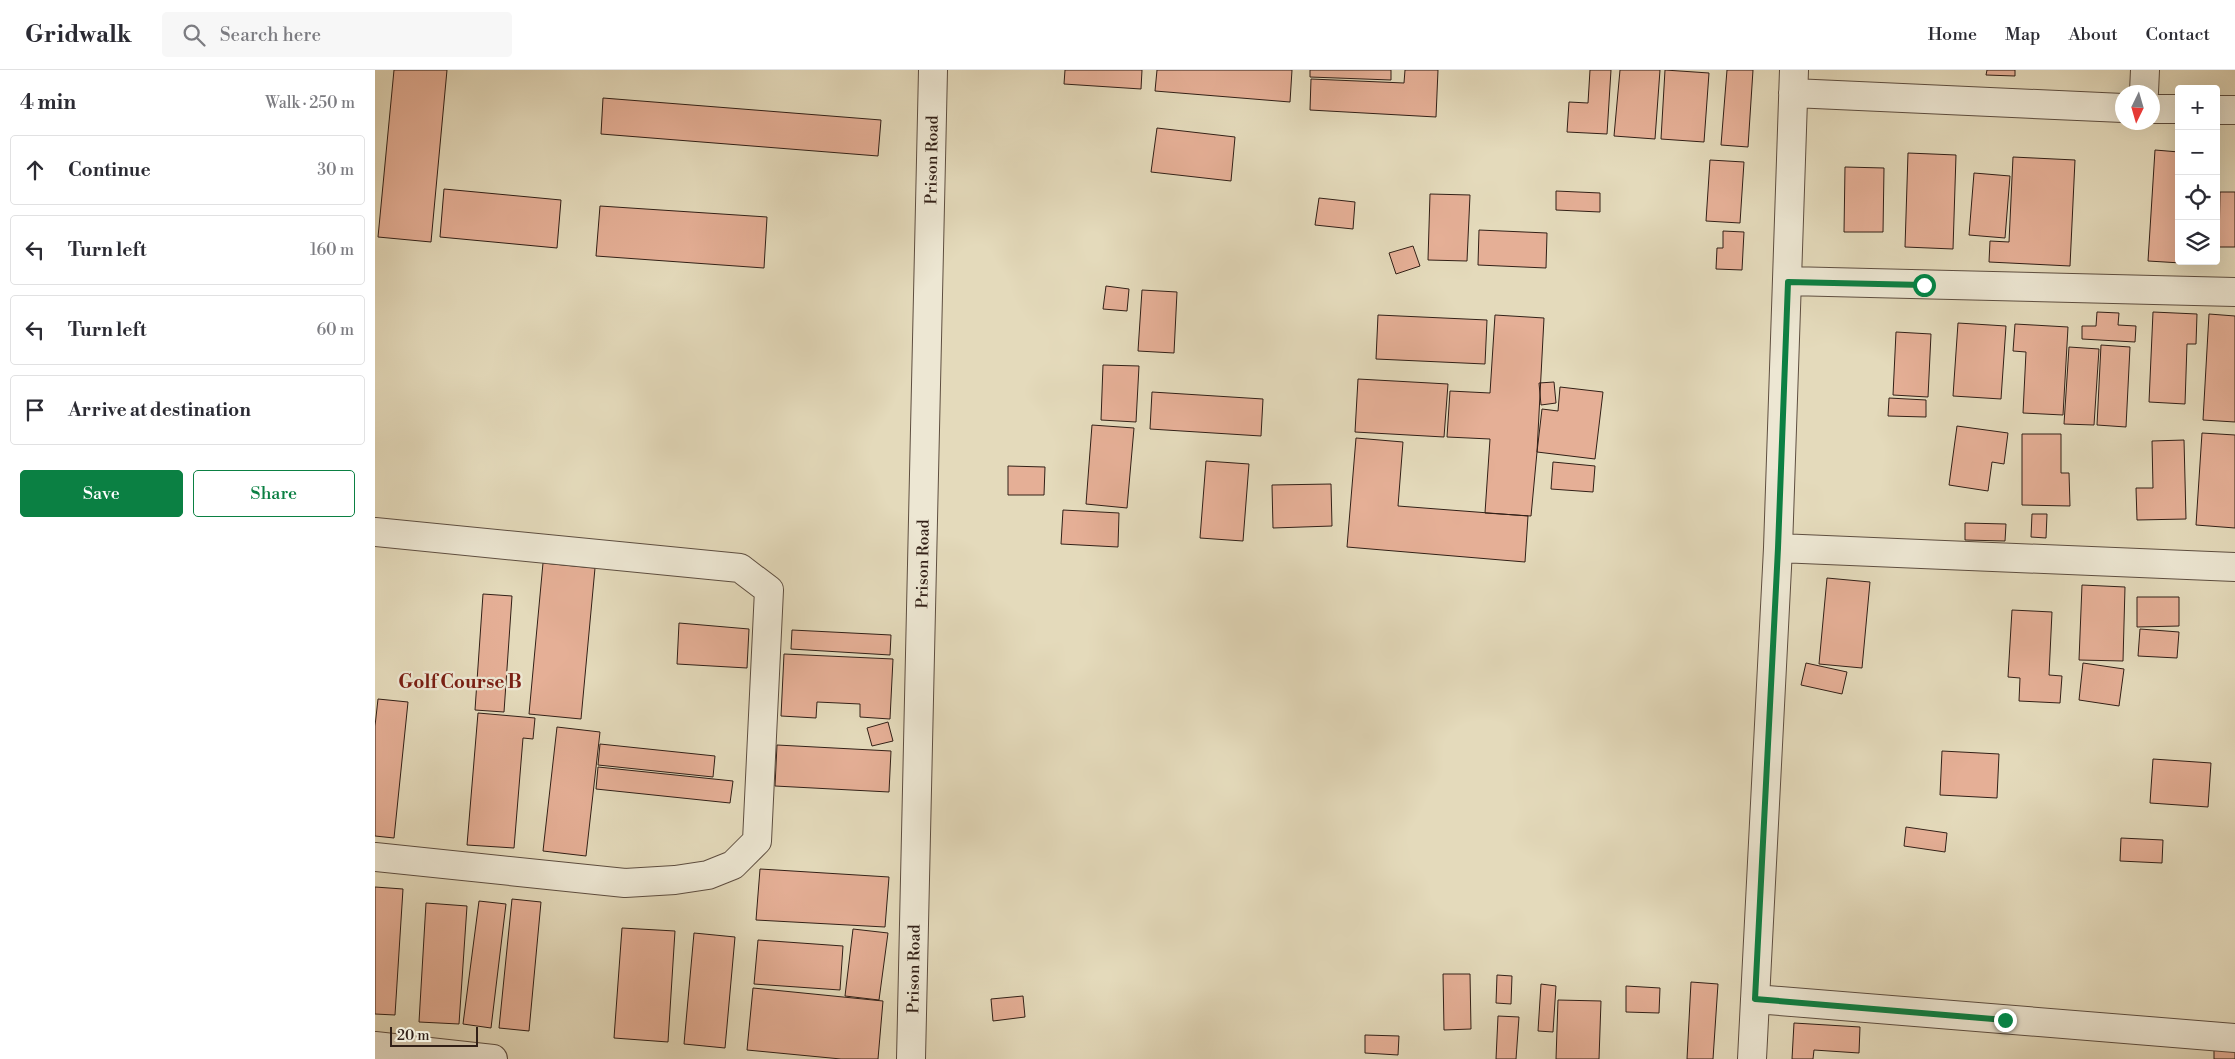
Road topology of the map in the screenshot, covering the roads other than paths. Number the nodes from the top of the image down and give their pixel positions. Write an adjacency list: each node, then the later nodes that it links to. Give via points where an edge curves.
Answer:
1 (933, 70): 20 (street, Prison Road)
2 (2145, 70): 4 (street)
3 (1794, 81): 5 (street); 10 (street)
4 (2144, 85)
5 (2115, 107)
6 (2160, 109): 7 (street)
7 (2175, 109)
8 (2220, 110): 9 (street)
9 (2235, 110)
10 (1788, 282): 11 (street); 13 (street)
11 (2235, 292)
12 (375, 532): 15 (street, via 740,568 769,590 757,841 733,865 708,875 625,883)
13 (1778, 548): 14 (street); 16 (street)
14 (2235, 567)
15 (375, 858)
16 (1755, 999): 17 (street); 21 (street)
17 (2235, 1038)
18 (375, 1046): 19 (street)
19 (493, 1059)
20 (911, 1059)
21 (1752, 1059)

